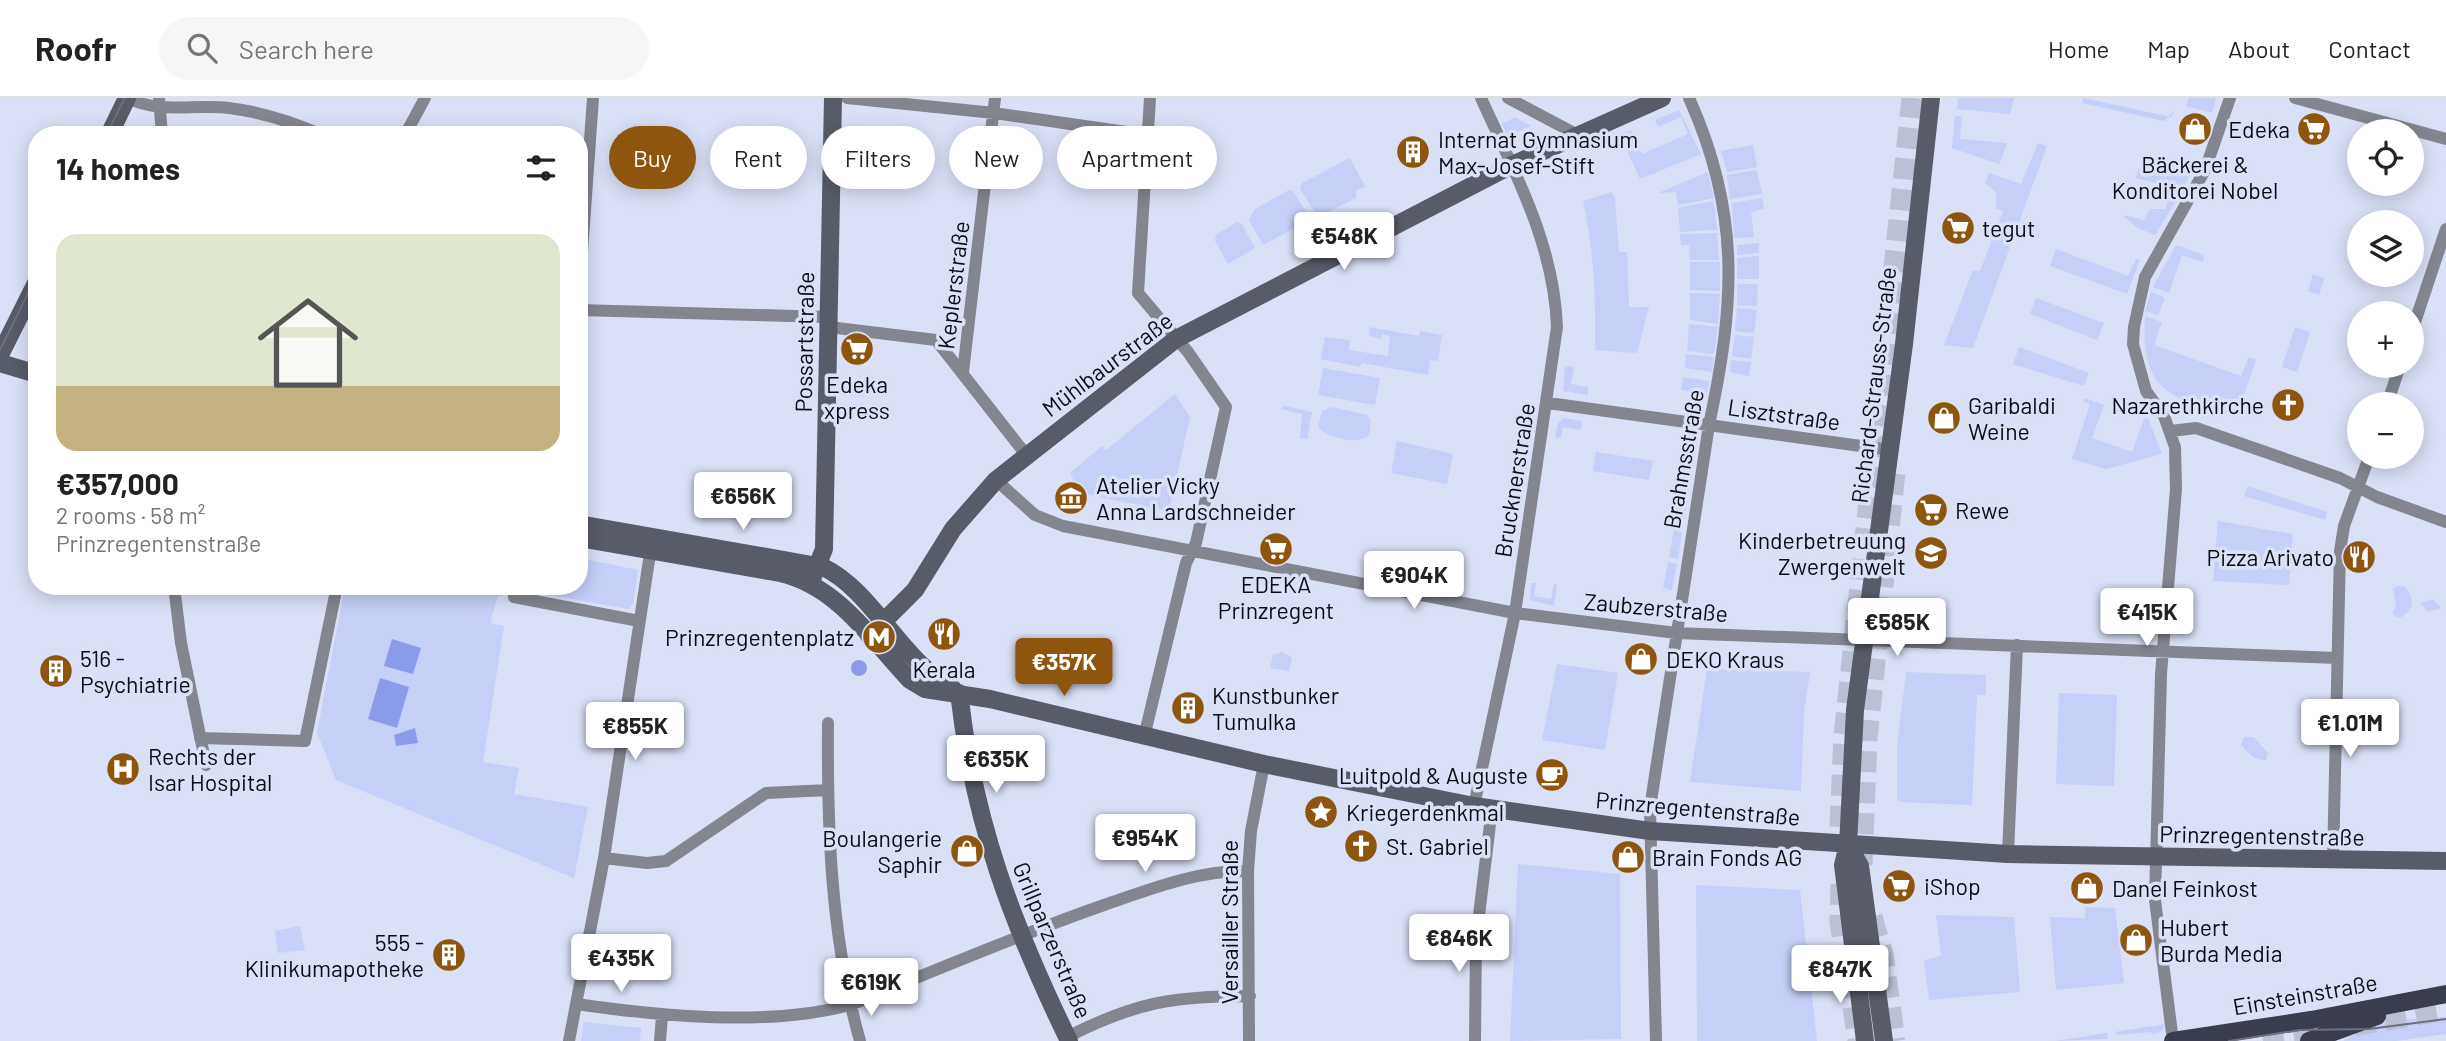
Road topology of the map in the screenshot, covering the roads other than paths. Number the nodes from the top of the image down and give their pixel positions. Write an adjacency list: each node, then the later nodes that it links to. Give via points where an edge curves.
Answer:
1 (128, 98): 15 (street, via 145,107); 17 (main road)
2 (425, 98): 20 (street)
3 (593, 98): 26 (street)
4 (833, 98): 32 (main road, Possartstraße)
5 (847, 98): 16 (street)
6 (995, 98): 16 (street, Keplerstraße)
7 (1150, 98): 22 (street)
8 (1481, 98): 25 (street, Brucknerstraße)
9 (1508, 98): 23 (street)
10 (1662, 98): 23 (main road, Mühlbaurstraße)
11 (1689, 98): 39 (street, Brahmsstraße, via 1717,168 1728,241 1725,334)
12 (1931, 98): 41 (main road, Richard-Strauss-Straße)
13 (2230, 98): 40 (street, via 2196,188 2149,269 2136,310 2133,344 2139,368 2146,391)
14 (2295, 98): 24 (street)
15 (160, 102): 18 (street); 19 (street, via 259,113)
16 (994, 113): 21 (street); 37 (street, Keplerstraße)
17 (114, 126)
18 (161, 126)
19 (296, 126)
20 (410, 126)
21 (1084, 126)
22 (1148, 126)
23 (1576, 134): 25 (main road, Mühlbaurstraße)
24 (2446, 139)
25 (1512, 165): 33 (main road, Mühlbaurstraße); 38 (street, Brucknerstraße, via 1542,236 1556,291 1557,327)
26 (588, 168)
27 (1144, 189): 33 (street, via 1138,293)
28 (2446, 229): 30 (street)
29 (28, 299): 34 (main road)
30 (2422, 301)
31 (588, 310): 32 (street)
32 (829, 322): 37 (street, via 936,340); 51 (main road, Possartstraße, via 824,550)
33 (1176, 339): 42 (main road, Mühlbaurstraße); 50 (street, via 1226,407)
34 (0, 355)
35 (0, 363): 36 (main road)
36 (28, 371)
37 (963, 372): 42 (street, Keplerstraße)
38 (1548, 402): 39 (street, Lisztstraße); 56 (street, Brucknerstraße)
39 (1709, 425): 41 (street, Lisztstraße); 59 (street, Brahmsstraße)
40 (2171, 431): 45 (street, via 2196,428); 62 (street, via 2176,489)
41 (1890, 450): 60 (main road, Richard-Strauss-Straße)
42 (1027, 456): 44 (main road, Mühlbaurstraße)
43 (2365, 469): 45 (street)
44 (996, 480): 50 (street, Zaubzerstraße, via 1035,515 1061,526); 58 (main road, Mühlbaurstraße, via 953,529 915,590)
45 (2358, 488): 46 (street); 63 (street, via 2340,551)
46 (2446, 522)
47 (588, 526): 49 (main road, Prinzregentenstraße)
48 (588, 539): 49 (main road, Prinzregentenstraße)
49 (655, 545): 51 (main road, Prinzregentenstraße); 52 (main road, Prinzregentenstraße); 57 (street)
50 (1192, 554): 56 (street, Zaubzerstraße); 66 (street, via 1186,563)
51 (819, 565): 52 (main road, Possartstraße); 58 (main road, Prinzregentenstraße, via 847,584)
52 (810, 583): 58 (main road, Prinzregentenstraße)
53 (175, 595): 67 (street)
54 (335, 595): 67 (street, via 305,741)
55 (514, 595): 57 (street)
56 (1514, 613): 59 (street, Zaubzerstraße); 71 (street, Brucknerstraße)
57 (639, 621): 75 (street)
58 (876, 630): 64 (main road, Prinzregentenstraße, via 916,685)
59 (1676, 633): 60 (street, Zaubzerstraße); 72 (street, Brahmsstraße)
60 (1864, 642): 61 (street, Zaubzerstraße); 73 (main road, Richard-Strauss-Straße, via 1855,710)
61 (2017, 645): 62 (street, Zaubzerstraße); 74 (street)
62 (2163, 651): 63 (street, Zaubzerstraße); 76 (street)
63 (2336, 658): 77 (street)
64 (959, 693): 66 (main road, Prinzregentenstraße); 80 (main road, Grillparzerstraße, via 983,827)
65 (828, 723): 70 (street)
66 (1144, 737): 68 (main road, Prinzregentenstraße)
67 (200, 738): 69 (street)
68 (1264, 764): 71 (main road, Prinzregentenstraße); 79 (street, Versailler Straße)
69 (206, 765)
70 (828, 790): 75 (street, via 766,793 666,861); 84 (street, via 834,891)
71 (1483, 807): 72 (main road, Prinzregentenstraße); 92 (street, Brucknerstraße)
72 (1650, 831): 73 (main road, Prinzregentenstraße); 93 (street, Brahmsstraße)
73 (1848, 845): 74 (main road, Prinzregentenstraße); 94 (main road, Richard-Strauss-Straße, via 1843,865); 95 (main road, via 1860,866)
74 (2008, 854): 76 (main road, Prinzregentenstraße)
75 (604, 858): 83 (street)
76 (2156, 858): 77 (main road, Prinzregentenstraße); 96 (street, via 2155,900)
77 (2333, 861): 78 (main road, Prinzregentenstraße)
78 (2446, 861)
79 (1248, 871): 80 (street, via 1202,874); 82 (street, Versailler Straße)
80 (1019, 935): 84 (street); 87 (main road, Grillparzerstraße)
81 (2446, 994): 96 (main road, Einsteinstraße)
82 (1250, 996): 87 (street, via 1158,1000 1118,1013); 91 (street, Versailler Straße)
83 (576, 1004): 86 (street); 88 (street)
84 (850, 1005): 86 (street, via 779,1015); 90 (street)
85 (2446, 1005): 97 (main road, Einsteinstraße, via 2375,1016)
86 (662, 1016): 89 (street)
87 (1068, 1039)
88 (569, 1041)
89 (660, 1041)
90 (860, 1041)
91 (1249, 1041)
92 (1475, 1041)
93 (1656, 1041)
94 (1865, 1041)
95 (1884, 1041)
96 (2173, 1041)
97 (2309, 1041)

